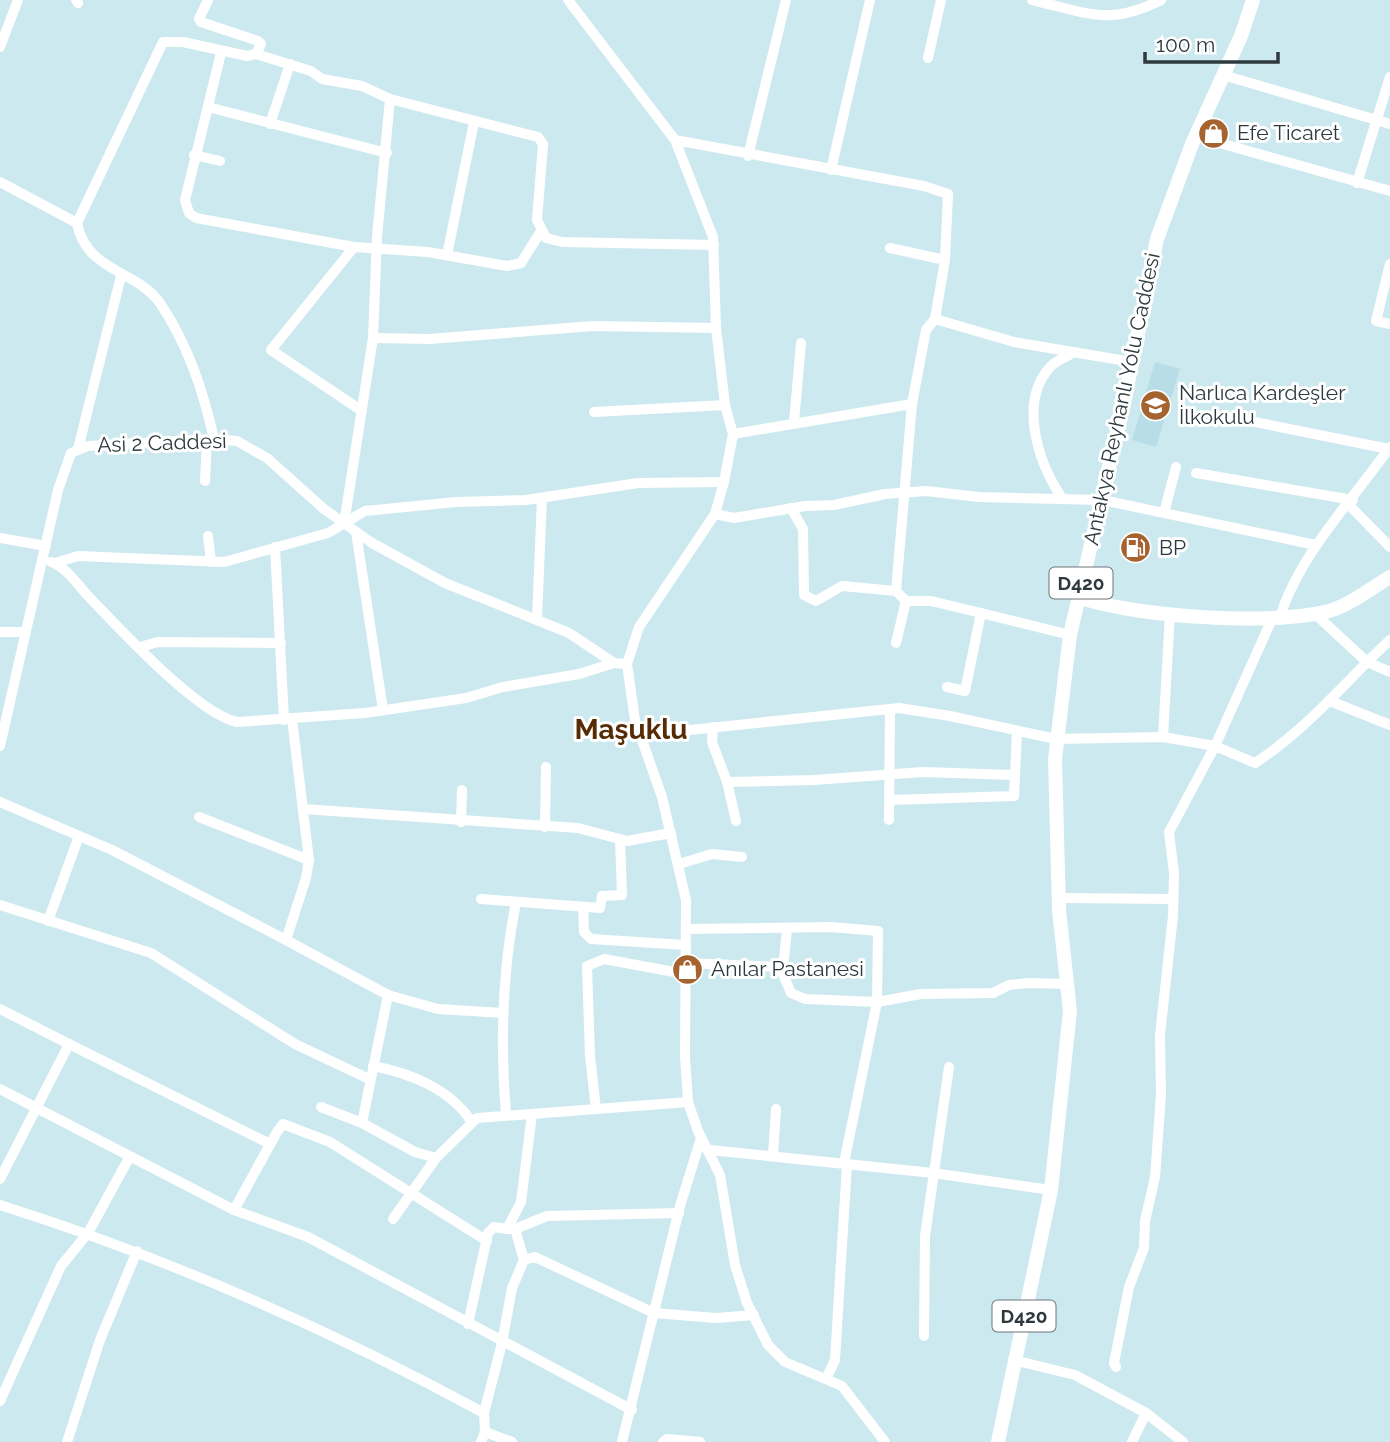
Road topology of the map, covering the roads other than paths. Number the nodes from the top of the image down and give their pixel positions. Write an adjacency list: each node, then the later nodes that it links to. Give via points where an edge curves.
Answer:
1 (18, 0): 10 (street)
2 (208, 0): 12 (street, via 201,22 258,41)
3 (568, 0): 24 (street)
4 (786, 0): 27 (street)
5 (870, 0): 29 (street)
6 (941, 0): 13 (street)
7 (1161, 0): 8 (street, via 1100,18)
8 (1037, 1)
9 (1249, 1): 15 (main road, Antakya Reyhanlı Yolu Caddesi / D420)
10 (0, 47)
11 (221, 53): 12 (street); 18 (street); 33 (street, via 183,42 163,42)
12 (256, 54): 14 (street)
13 (928, 58)
14 (290, 64): 17 (street, via 322,79 362,86); 21 (street)
15 (1223, 75): 19 (street); 23 (main road, Antakya Reyhanlı Yolu Caddesi / D420)
16 (1390, 77): 19 (street)
17 (390, 99): 20 (street); 25 (street)
18 (208, 107): 21 (street); 26 (street)
19 (1375, 120): 22 (street); 30 (street)
20 (474, 122): 34 (street, via 538,137 543,144 537,220); 39 (street)
21 (271, 124): 25 (street)
22 (1390, 124)
23 (1195, 136): 30 (street); 49 (main road, Antakya Reyhanlı Yolu Caddesi / D420, via 1157,239)
24 (675, 140): 27 (street); 35 (street)
25 (387, 153): 38 (street)
26 (194, 155): 28 (street); 36 (street, via 184,200 196,218)
27 (748, 156): 29 (street)
28 (220, 161)
29 (831, 170): 40 (street, via 948,194)
30 (1357, 183): 32 (street)
31 (1, 187): 33 (street)
32 (1390, 191)
33 (77, 223): 42 (street, via 79,236 93,254)
34 (541, 231): 35 (street, via 546,238 562,242); 39 (street, via 521,263 507,266)
35 (714, 245): 45 (street)
36 (354, 247): 38 (street); 52 (street, via 271,350)
37 (890, 248): 40 (street)
38 (377, 249): 39 (street); 46 (street)
39 (447, 255)
40 (945, 260): 43 (street)
41 (1390, 264): 44 (street, via 1376,321)
42 (121, 276): 57 (street, via 135,280 159,302 193,364); 59 (street)
43 (935, 319): 48 (street, via 1014,342); 50 (street, via 926,330)
44 (1390, 324)
45 (716, 328): 46 (street, via 593,326); 51 (street)
46 (373, 338): 52 (street)
47 (801, 343): 55 (street)
48 (1075, 352): 49 (street); 66 (street, via 1051,366 1035,407 1036,443 1045,473)
49 (1132, 362): 67 (main road, Antakya Reyhanlı Yolu Caddesi / D420)
50 (912, 404): 55 (street); 64 (street)
51 (725, 405): 53 (street); 56 (street)
52 (362, 411): 72 (street)
53 (594, 412)
54 (1230, 417): 58 (street)
55 (794, 422): 56 (street)
56 (733, 434): 63 (street)
57 (211, 440): 59 (street, Asi 2 Caddesi); 62 (street); 72 (street, Asi 2 Caddesi, via 229,439 250,447)
58 (1389, 448): 68 (street)
59 (78, 449): 77 (street, Asi 2 Caddesi, via 68,458)
60 (1176, 467): 70 (street)
61 (1196, 473): 68 (street)
62 (205, 481)
63 (724, 482): 65 (street, via 638,483); 71 (street)
64 (906, 492): 66 (street); 69 (street); 83 (street)
65 (542, 498): 72 (street, via 365,511); 89 (street)
66 (1062, 498): 67 (street)
67 (1102, 500): 70 (street); 84 (main road, Antakya Reyhanlı Yolu Caddesi / D420)
68 (1351, 503): 76 (street); 79 (street)
69 (791, 508): 71 (street, via 734,518); 83 (street, via 803,529 802,587 809,600 816,601 842,586)
70 (1164, 513): 76 (street)
71 (716, 514): 100 (street, via 639,627)
72 (344, 524): 73 (street, Asi 2 Caddesi); 78 (street)
73 (356, 533): 89 (street, Asi 2 Caddesi, via 445,583); 105 (street)
74 (208, 536): 81 (street)
75 (0, 538): 77 (street)
76 (1316, 545): 90 (street)
77 (46, 546): 80 (street, Asi 2 Caddesi)
78 (275, 547): 81 (street); 95 (street)
79 (1390, 547)
80 (49, 562): 81 (street, via 78,556 196,567); 92 (street, Asi 2 Caddesi); 97 (street)
81 (211, 562)
82 (1390, 577): 86 (main road, via 1329,610)
83 (896, 591): 85 (street)
84 (1078, 597): 88 (main road, via 1099,605); 93 (main road, Antakya Reyhanlı Yolu Caddesi / D420)
85 (906, 601): 87 (street, via 931,601); 96 (street)
86 (1313, 612): 90 (main road); 98 (street)
87 (981, 613): 93 (street); 102 (street, via 965,691)
88 (1170, 613): 90 (main road); 112 (street)
89 (537, 619): 99 (street, Asi 2 Caddesi, via 569,633)
90 (1275, 620): 115 (street)
91 (0, 632): 92 (street)
92 (25, 632): 104 (street, Asi 2 Caddesi)
93 (1070, 635): 113 (main road, Antakya Reyhanlı Yolu Caddesi / D420)
94 (1390, 640): 98 (street)
95 (282, 643): 97 (street, via 159,642); 107 (street)
96 (897, 643)
97 (140, 647): 107 (street, via 226,720)
98 (1367, 662): 101 (street); 103 (street)
99 (614, 663): 100 (street); 105 (street, via 466,698)
100 (627, 664): 111 (street, via 635,720)
101 (1390, 672)
102 (947, 687)
103 (1330, 701): 108 (street); 115 (street, via 1255,763)
104 (4, 708): 114 (street, Asi 2 Caddesi)
105 (383, 710): 107 (street)
106 (890, 710): 109 (street); 110 (street, via 950,716); 117 (street)
107 (288, 719): 123 (street)
108 (1390, 725)
109 (713, 727): 111 (street); 119 (street, via 712,742)
110 (1017, 732): 113 (street); 118 (street)
111 (642, 735): 129 (street)
112 (1163, 737): 113 (street); 115 (street)
113 (1056, 738): 135 (main road, Antakya Reyhanlı Yolu Caddesi / D420)
114 (0, 746)
115 (1215, 746): 137 (street, via 1169,832)
116 (546, 767): 128 (street)
117 (888, 774): 118 (street); 119 (street); 121 (street)
118 (1014, 775): 121 (street, via 1014,796)
119 (727, 782): 126 (street)
120 (462, 790): 127 (street)
121 (890, 800): 125 (street)
122 (0, 802): 130 (street)
123 (303, 809): 127 (street); 133 (street)
124 (199, 817): 133 (street)
125 (889, 820)
126 (736, 821)
127 (461, 822): 128 (street)
128 (545, 827): 131 (street, via 578,828)
129 (671, 833): 131 (street); 134 (street)
130 (79, 836): 141 (street); 144 (street)
131 (620, 839): 140 (street, via 622,895 602,896 600,908)
132 (742, 857): 134 (street, via 712,855)
133 (309, 860): 144 (street)
134 (680, 864): 142 (street)
135 (1059, 898): 137 (street); 148 (main road, Antakya Reyhanlı Yolu Caddesi / D420)
136 (481, 899): 138 (street)
137 (1173, 899): 193 (street, via 1160,1035 1155,1177 1144,1248 1129,1287)
138 (516, 902): 140 (street); 152 (street, via 506,952)
139 (0, 905): 141 (street)
140 (583, 907): 145 (street, via 584,932 591,939)
141 (48, 921): 156 (street, via 151,953 295,1044)
142 (686, 929): 143 (street); 145 (street)
143 (787, 930): 147 (street); 150 (street, via 878,931)
144 (286, 940): 149 (street)
145 (686, 944): 146 (street)
146 (686, 968): 147 (street); 158 (street); 161 (street, via 604,959 587,966)
147 (783, 968): 150 (street, via 791,993 805,999)
148 (1067, 984): 150 (street, via 1009,985 993,993 920,994); 176 (main road, Antakya Reyhanlı Yolu Caddesi / D420, via 1070,1012)
149 (388, 995): 152 (street, via 438,1009); 154 (street)
150 (877, 1002): 173 (street)
151 (0, 1009): 153 (street)
152 (504, 1013): 163 (street, via 501,1054)
153 (69, 1044): 159 (street); 168 (street)
154 (373, 1066): 156 (street); 165 (street, via 433,1087 460,1105)
155 (949, 1067): 174 (street)
156 (369, 1079): 166 (street)
157 (0, 1089): 159 (street)
158 (688, 1102): 161 (street); 167 (street)
159 (36, 1107): 172 (street); 175 (street)
160 (321, 1107): 166 (street)
161 (596, 1109): 164 (street)
162 (776, 1109): 170 (street)
163 (506, 1114): 164 (street); 165 (street)
164 (532, 1114): 182 (street, via 521,1202)
165 (471, 1121): 171 (street)
166 (362, 1122): 171 (street, via 415,1152)
167 (698, 1130): 169 (street); 180 (street, via 701,1138)
168 (270, 1144): 177 (street, via 283,1124 292,1125); 179 (street)
169 (710, 1150): 170 (street); 188 (street, via 720,1175 735,1265)
170 (773, 1156): 173 (street)
171 (436, 1157): 177 (street)
172 (129, 1158): 179 (street); 183 (street)
173 (846, 1163): 174 (street); 194 (street, via 835,1360)
174 (933, 1173): 176 (street); 190 (street, via 925,1236)
175 (0, 1179)
176 (1051, 1190): 192 (main road, D420)
177 (412, 1191): 181 (street); 184 (street)
178 (0, 1205): 183 (street)
179 (234, 1210): 189 (street, via 308,1237)
180 (679, 1213): 182 (street, via 547,1216); 187 (street)
181 (393, 1219)
182 (511, 1229): 184 (street, via 494,1227); 186 (street)
183 (88, 1233): 185 (street); 195 (street, via 61,1266)
184 (487, 1241): 189 (street)
185 (137, 1251): 197 (street, via 266,1305); 200 (street, via 100,1340)
186 (524, 1260): 187 (street, via 535,1257); 191 (street, via 512,1288)
187 (654, 1313): 188 (street, via 716,1318); 196 (street)
188 (754, 1315): 194 (street, via 776,1356)
189 (468, 1324): 191 (street)
190 (924, 1336)
191 (502, 1343): 196 (street); 197 (street)
192 (1013, 1360): 198 (street, via 1074,1375); 206 (main road, D420)
193 (1116, 1367)
194 (826, 1379): 205 (street, via 842,1386)
195 (0, 1401)
196 (632, 1410): 202 (street)
197 (484, 1413): 199 (street)
198 (1146, 1413): 207 (street); 208 (street)
199 (483, 1437): 201 (street)
200 (67, 1442)
201 (512, 1442)
202 (622, 1442)
203 (663, 1442): 204 (street)
204 (699, 1442)
205 (885, 1442)
206 (998, 1442)
207 (1132, 1442)
208 (1183, 1442)

